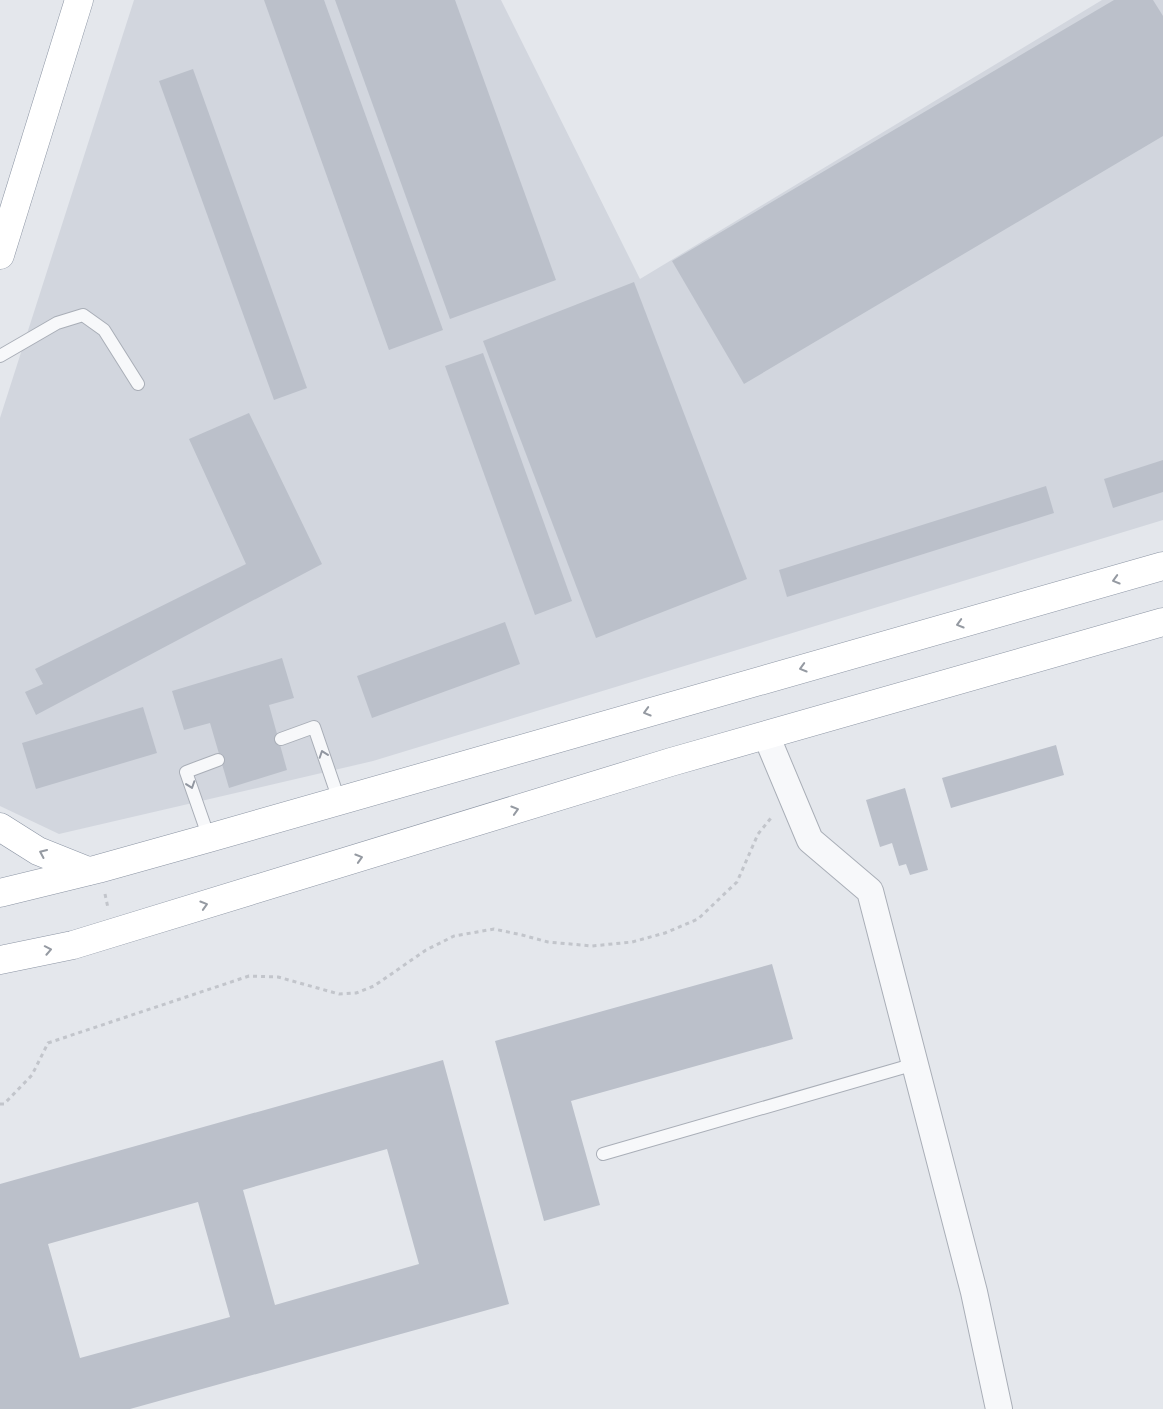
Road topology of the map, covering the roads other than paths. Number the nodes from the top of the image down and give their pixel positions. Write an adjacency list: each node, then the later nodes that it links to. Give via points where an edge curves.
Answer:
1 (79, 0): 2 (highway)
2 (0, 255)
3 (0, 356): 4 (lane, via 57,323 83,314 104,330)
4 (138, 384)
5 (1163, 566): 10 (highway, one-way to 10)
6 (1163, 622): 7 (highway)
7 (766, 735): 15 (highway, one-way to 7, via 114,933); 16 (street, via 810,840 870,891)
8 (280, 739): 10 (lane, one-way to 8, via 314,727)
9 (218, 760): 12 (lane, one-way to 12, via 186,772)
10 (339, 800): 12 (highway)
11 (0, 827): 13 (highway, one-way to 11, via 38,851)
12 (209, 838): 13 (highway)
13 (93, 870): 14 (highway)
14 (0, 893)
15 (0, 960)
16 (915, 1064): 17 (lane); 18 (street, via 974,1292)
17 (603, 1154)
18 (999, 1409)

